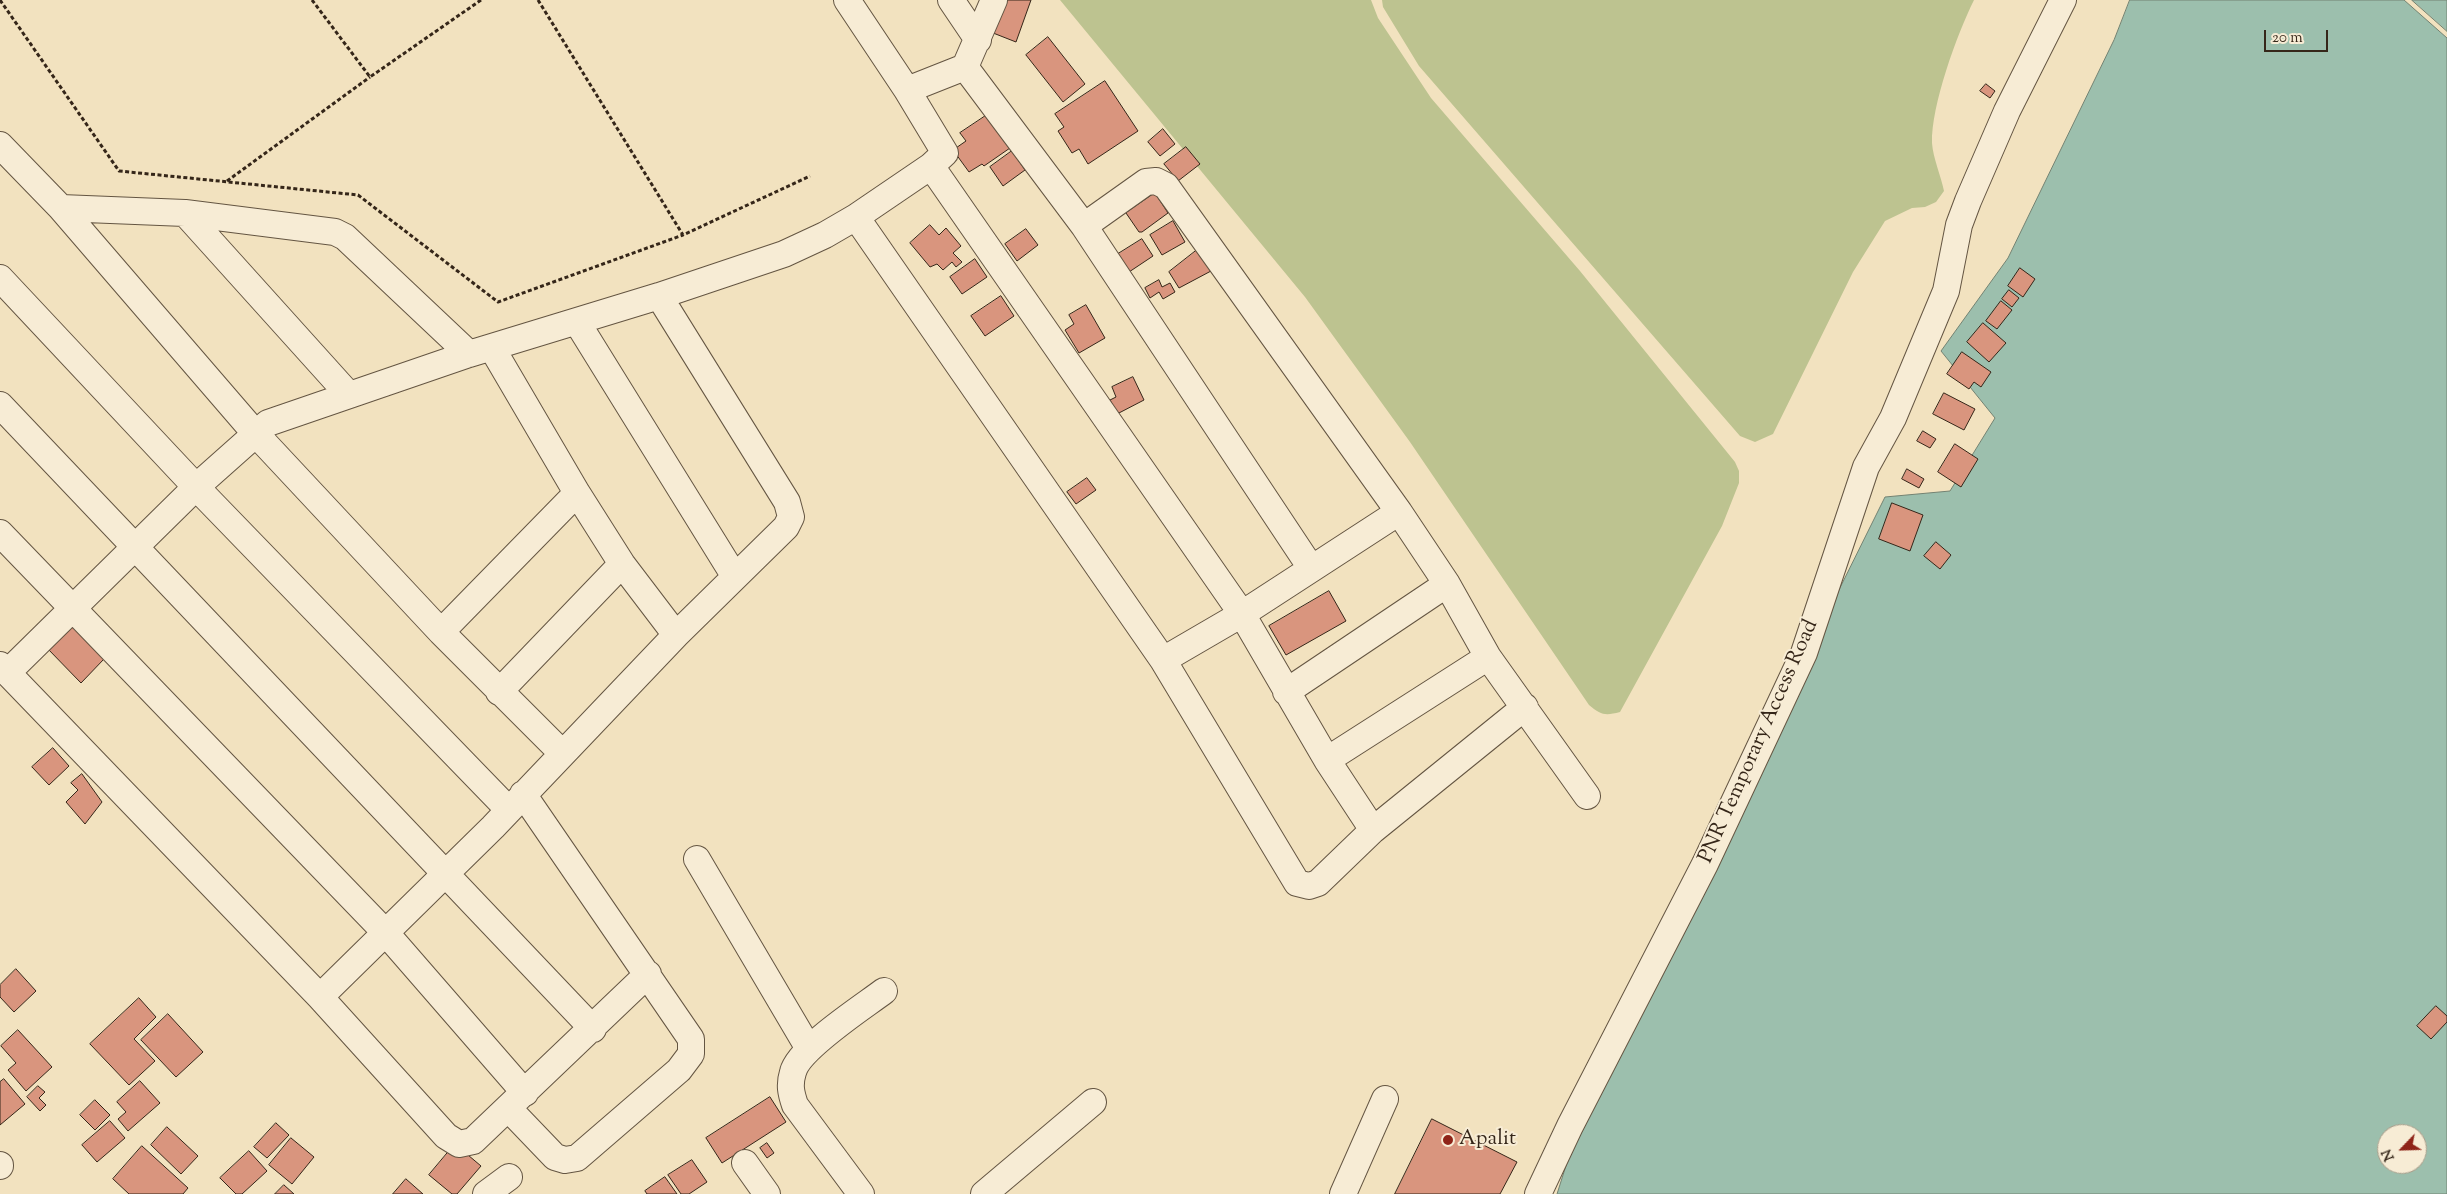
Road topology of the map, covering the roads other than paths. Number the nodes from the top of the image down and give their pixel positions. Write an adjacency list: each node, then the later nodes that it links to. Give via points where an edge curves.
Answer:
1 (847, 0): 7 (street)
2 (951, 0): 5 (street)
3 (994, 0): 5 (street)
4 (2063, 0): 63 (street, PNR Temporary Access Road, via 2007,111 1968,201 1959,225 1946,291 1909,402 1893,418 1866,467 1804,653 1706,864)
5 (978, 40): 6 (street)
6 (965, 67): 7 (street); 13 (street)
7 (907, 90): 9 (street, via 945,153)
8 (0, 145): 10 (street)
9 (932, 166): 12 (street); 31 (street)
10 (62, 208): 11 (street); 20 (street)
11 (185, 212): 17 (street, via 335,232); 18 (street)
12 (856, 217): 15 (street, via 825,236 784,254); 35 (street)
13 (1084, 226): 23 (street, via 1146,182 1156,181 1166,186); 27 (street)
14 (0, 278): 21 (street)
15 (659, 296): 16 (street); 28 (street, via 787,502 791,517 786,527)
16 (577, 322): 17 (street); 28 (street)
17 (480, 351): 18 (street); 22 (street)
18 (349, 395): 20 (street, via 268,423)
19 (0, 405): 25 (street)
20 (255, 433): 21 (street); 32 (street)
21 (196, 487): 25 (street); 43 (street)
22 (576, 493): 26 (street); 32 (street)
23 (1398, 512): 27 (street); 29 (street)
24 (0, 533): 30 (street)
25 (135, 548): 30 (street); 46 (street)
26 (622, 564): 33 (street); 37 (street)
27 (1311, 568): 31 (street)
28 (736, 577): 33 (street)
29 (1447, 584): 34 (street); 38 (street)
30 (73, 608): 36 (street); 47 (street)
31 (1242, 614): 35 (street); 38 (street)
32 (441, 632): 37 (street)
33 (676, 635): 40 (street)
34 (1488, 657): 39 (street); 41 (street)
35 (1163, 660): 44 (street, via 1298,883 1309,886 1318,883)
36 (4, 669): 50 (street)
37 (499, 692): 40 (street)
38 (1286, 692): 41 (street)
39 (1525, 707): 42 (street); 44 (street)
40 (562, 753): 43 (street)
41 (1327, 760): 44 (street)
42 (1587, 796)
43 (515, 802): 46 (street); 48 (street)
44 (1373, 830)
45 (697, 859): 52 (street)
46 (444, 874): 47 (street); 51 (street)
47 (385, 932): 50 (street); 53 (street)
48 (648, 974): 51 (street); 53 (street, via 691,1039 691,1054 679,1070 577,1158 565,1160 555,1157)
49 (884, 990): 52 (street)
50 (320, 997): 53 (street, via 446,1136 459,1144 473,1141)
51 (593, 1029): 53 (street)
52 (809, 1049): 60 (street, via 793,1070 789,1088 795,1105)
53 (516, 1100)
54 (1385, 1100): 62 (street)
55 (1093, 1102): 61 (street)
56 (745, 1163): 59 (street)
57 (509, 1177): 58 (street)
58 (486, 1194)
59 (767, 1194)
60 (861, 1194)
61 (984, 1194)
62 (1343, 1194)
63 (1538, 1194)

